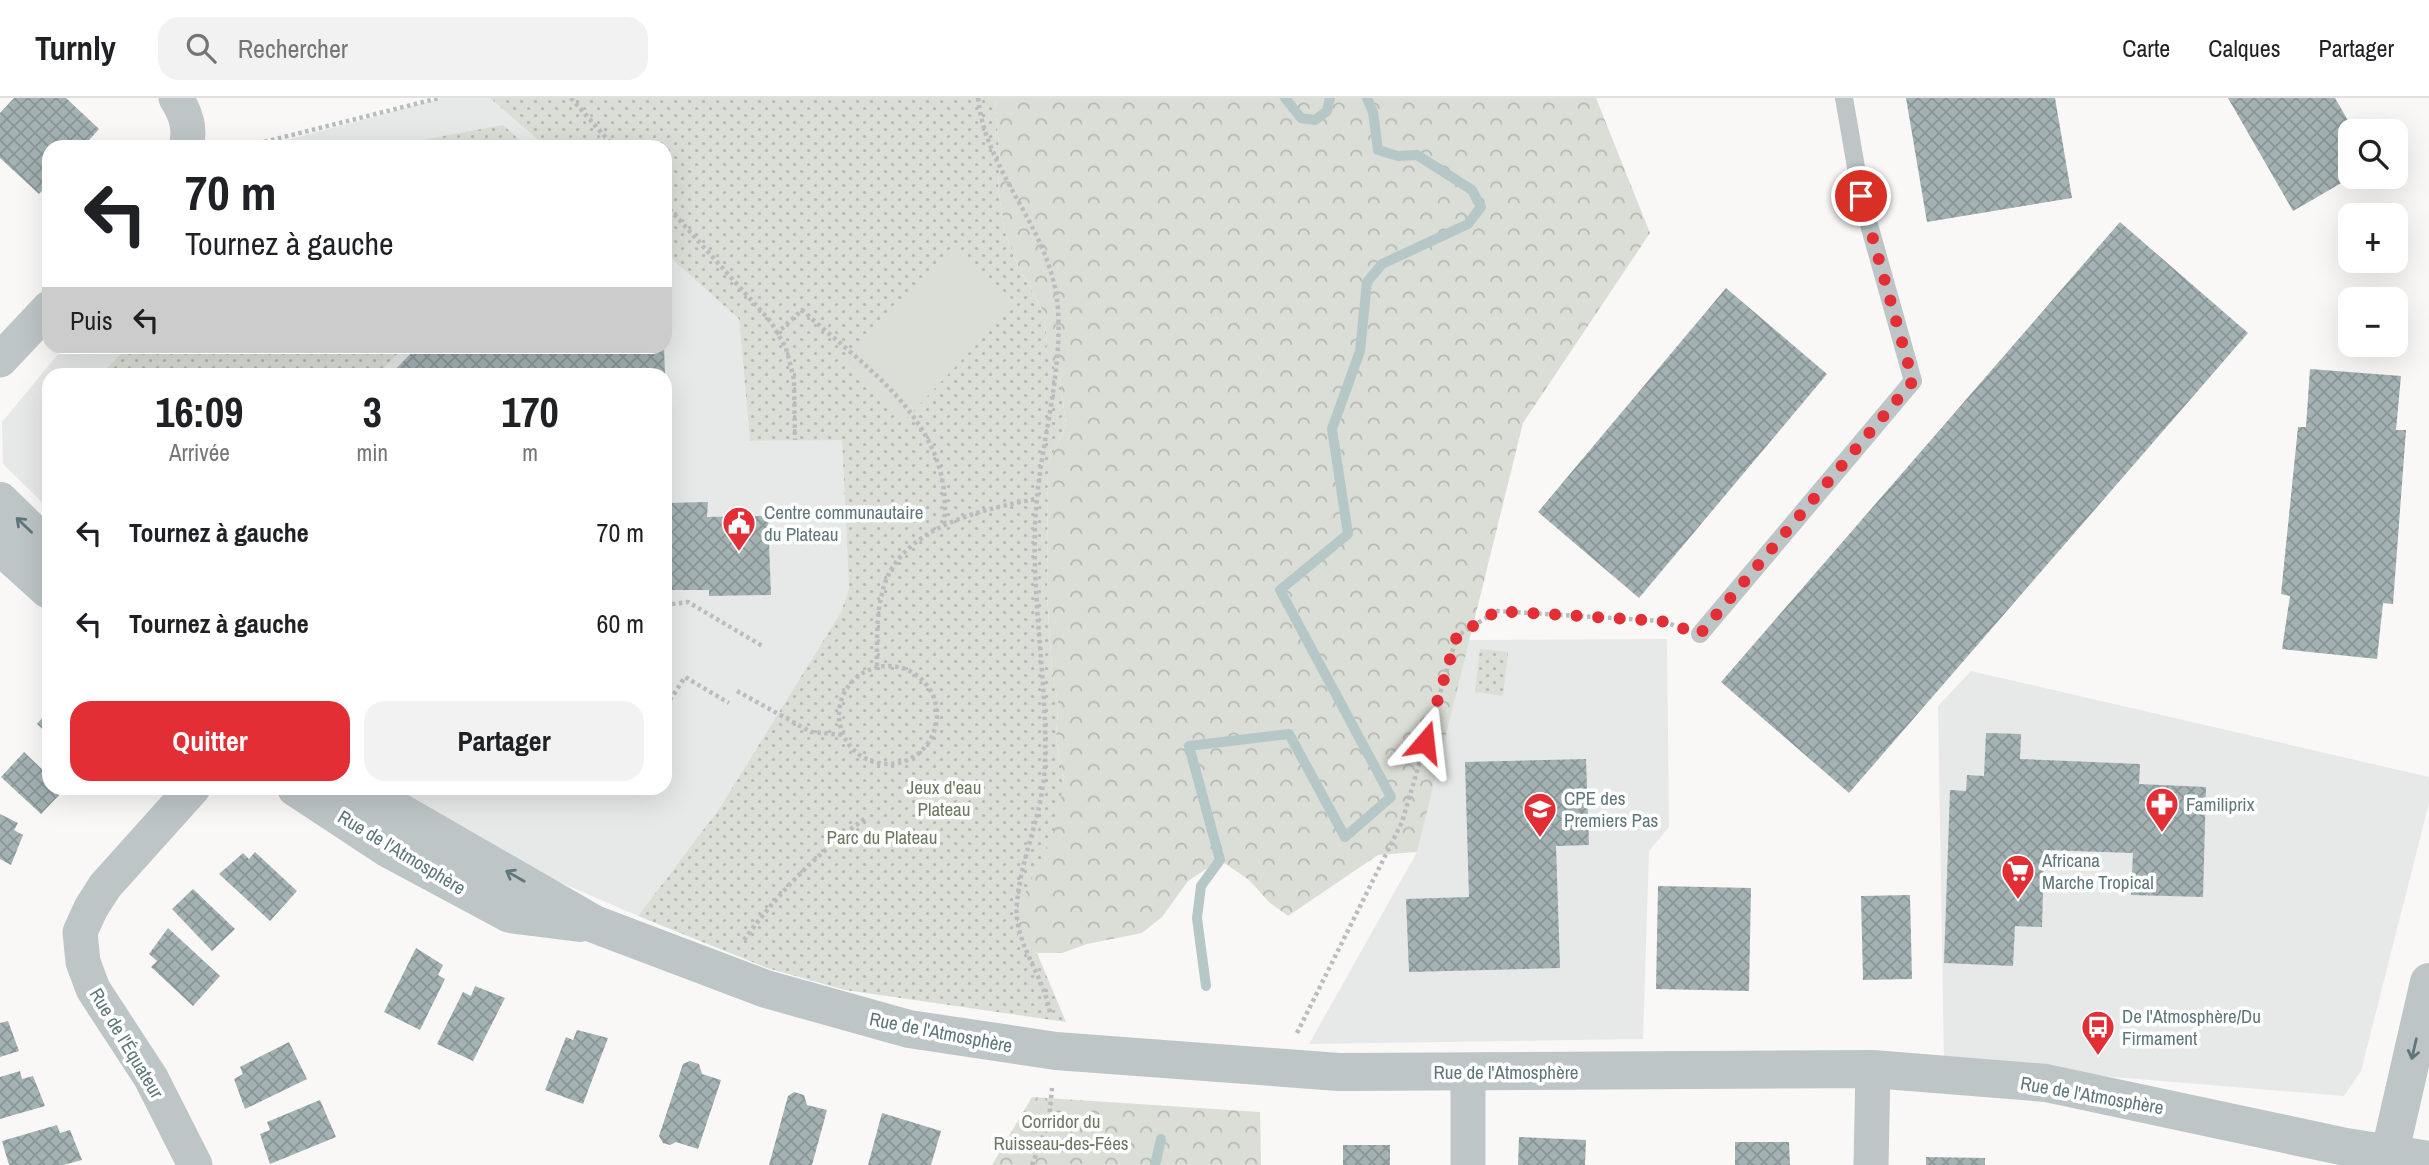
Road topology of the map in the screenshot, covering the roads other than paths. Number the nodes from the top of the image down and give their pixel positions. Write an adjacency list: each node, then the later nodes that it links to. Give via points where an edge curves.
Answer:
1 (176, 98): 3 (street, via 186,114)
2 (1844, 98): 10 (lane, via 1861,196 1913,381)
3 (188, 140)
4 (42, 315): 5 (street)
5 (0, 360)
6 (0, 501): 7 (street, one-way to 6)
7 (42, 542)
8 (0, 546): 9 (street)
9 (42, 584)
10 (1700, 634)
11 (187, 795): 20 (street, Rue de l'Équateur, via 105,886 80,933 83,962 93,989 151,1078)
12 (307, 795): 14 (street, Rue de l'Atmosphère, via 387,848 510,914)
13 (370, 795): 14 (street, Rue de l'Atmosphère, one-way to 13)
14 (594, 924): 17 (street, Rue de l'Atmosphère, via 728,976 909,1029 1056,1051 1339,1072)
15 (2429, 982): 18 (street, one-way to 18)
16 (1873, 1069): 17 (street, Rue de l'Atmosphère); 18 (street, Rue de l'Atmosphère, via 2046,1083); 22 (street)
17 (1468, 1073): 21 (street)
18 (2388, 1160): 19 (street, Rue de l'Atmosphère)
19 (2429, 1160)
20 (195, 1165)
21 (1468, 1165)
22 (1871, 1165)

